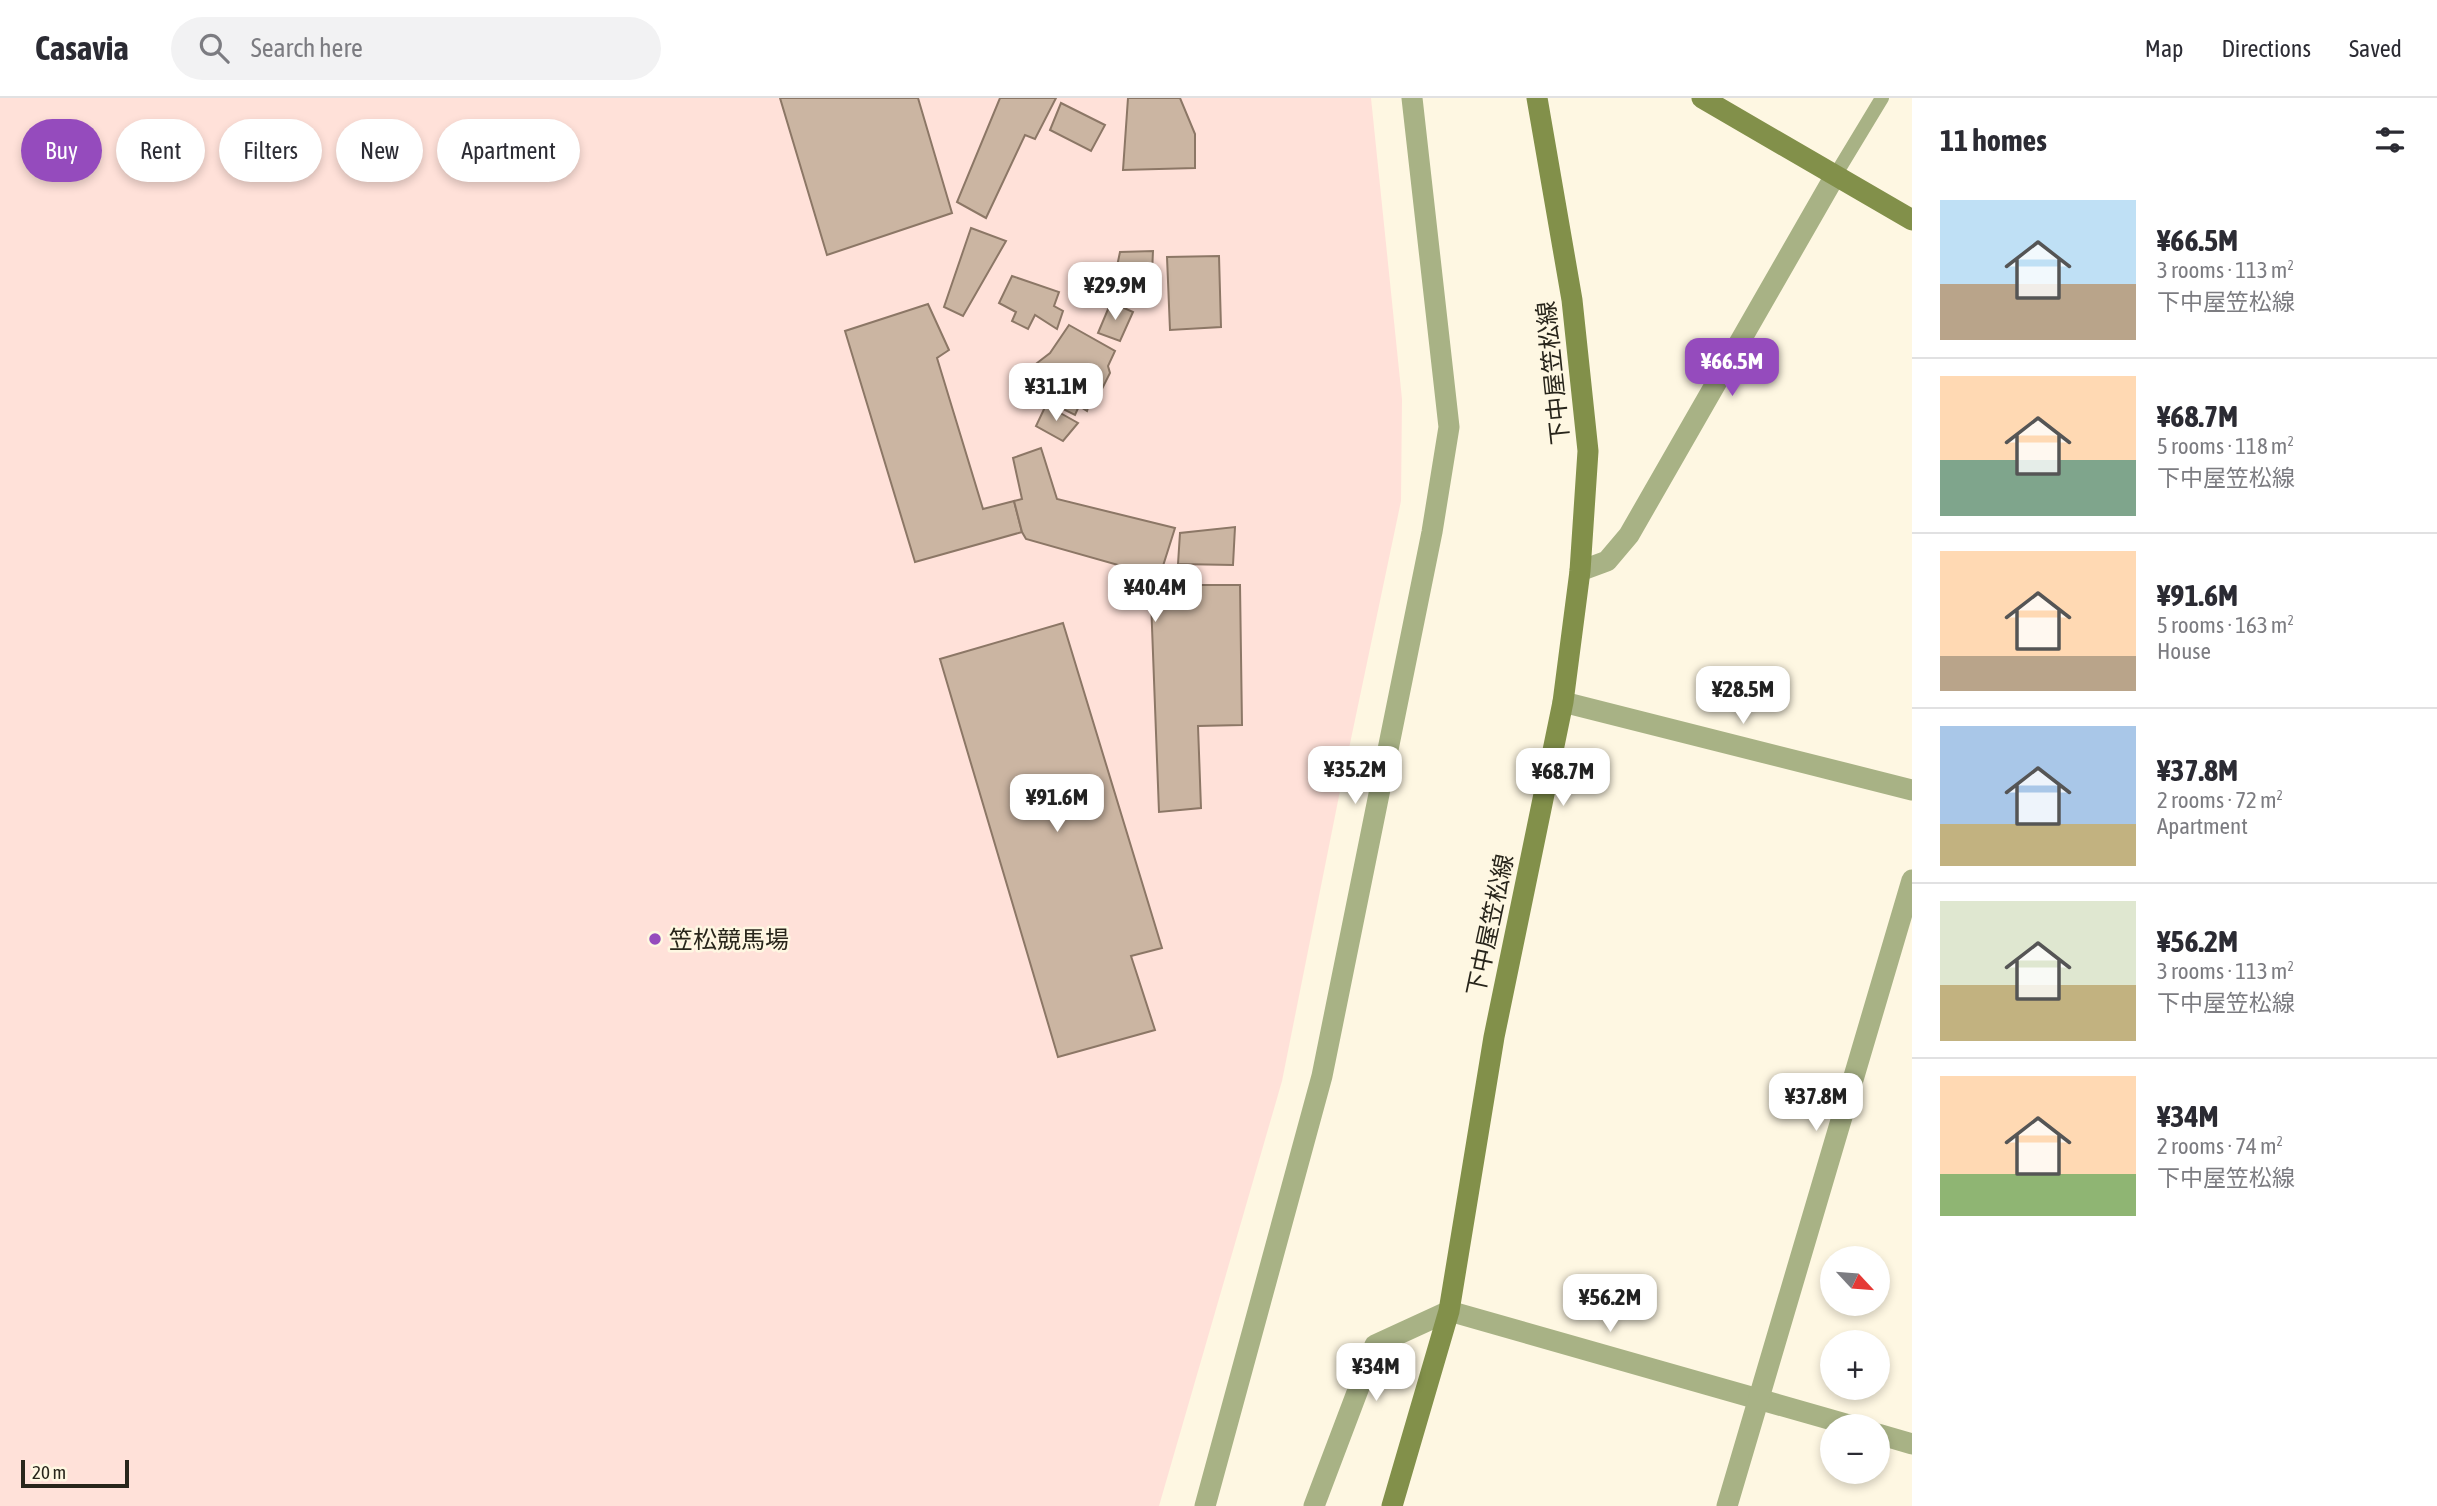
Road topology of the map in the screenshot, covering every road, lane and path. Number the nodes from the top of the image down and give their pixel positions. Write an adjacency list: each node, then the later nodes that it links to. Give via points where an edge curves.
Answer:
1 (1412, 98): 16 (street, via 1449,427 1322,1076)
2 (1536, 98): 7 (main road, 下中屋笠松線, via 1572,300 1588,451)
3 (1702, 98): 5 (main road)
4 (1882, 98): 5 (lane)
5 (1836, 174): 6 (main road); 7 (street, via 1629,536 1607,561)
6 (1912, 220)
7 (1580, 571): 8 (main road, 下中屋笠松線)
8 (1563, 702): 9 (street); 11 (main road, 下中屋笠松線, via 1494,1037)
9 (1912, 790)
10 (1912, 880): 12 (street)
11 (1449, 1311): 12 (street); 17 (street, via 1375,1345); 18 (main road, 下中屋笠松線)
12 (1760, 1398): 13 (street); 19 (street)
13 (1820, 1416)
14 (1890, 1438): 15 (street)
15 (1912, 1444)
16 (1205, 1506)
17 (1314, 1506)
18 (1392, 1506)
19 (1727, 1506)

